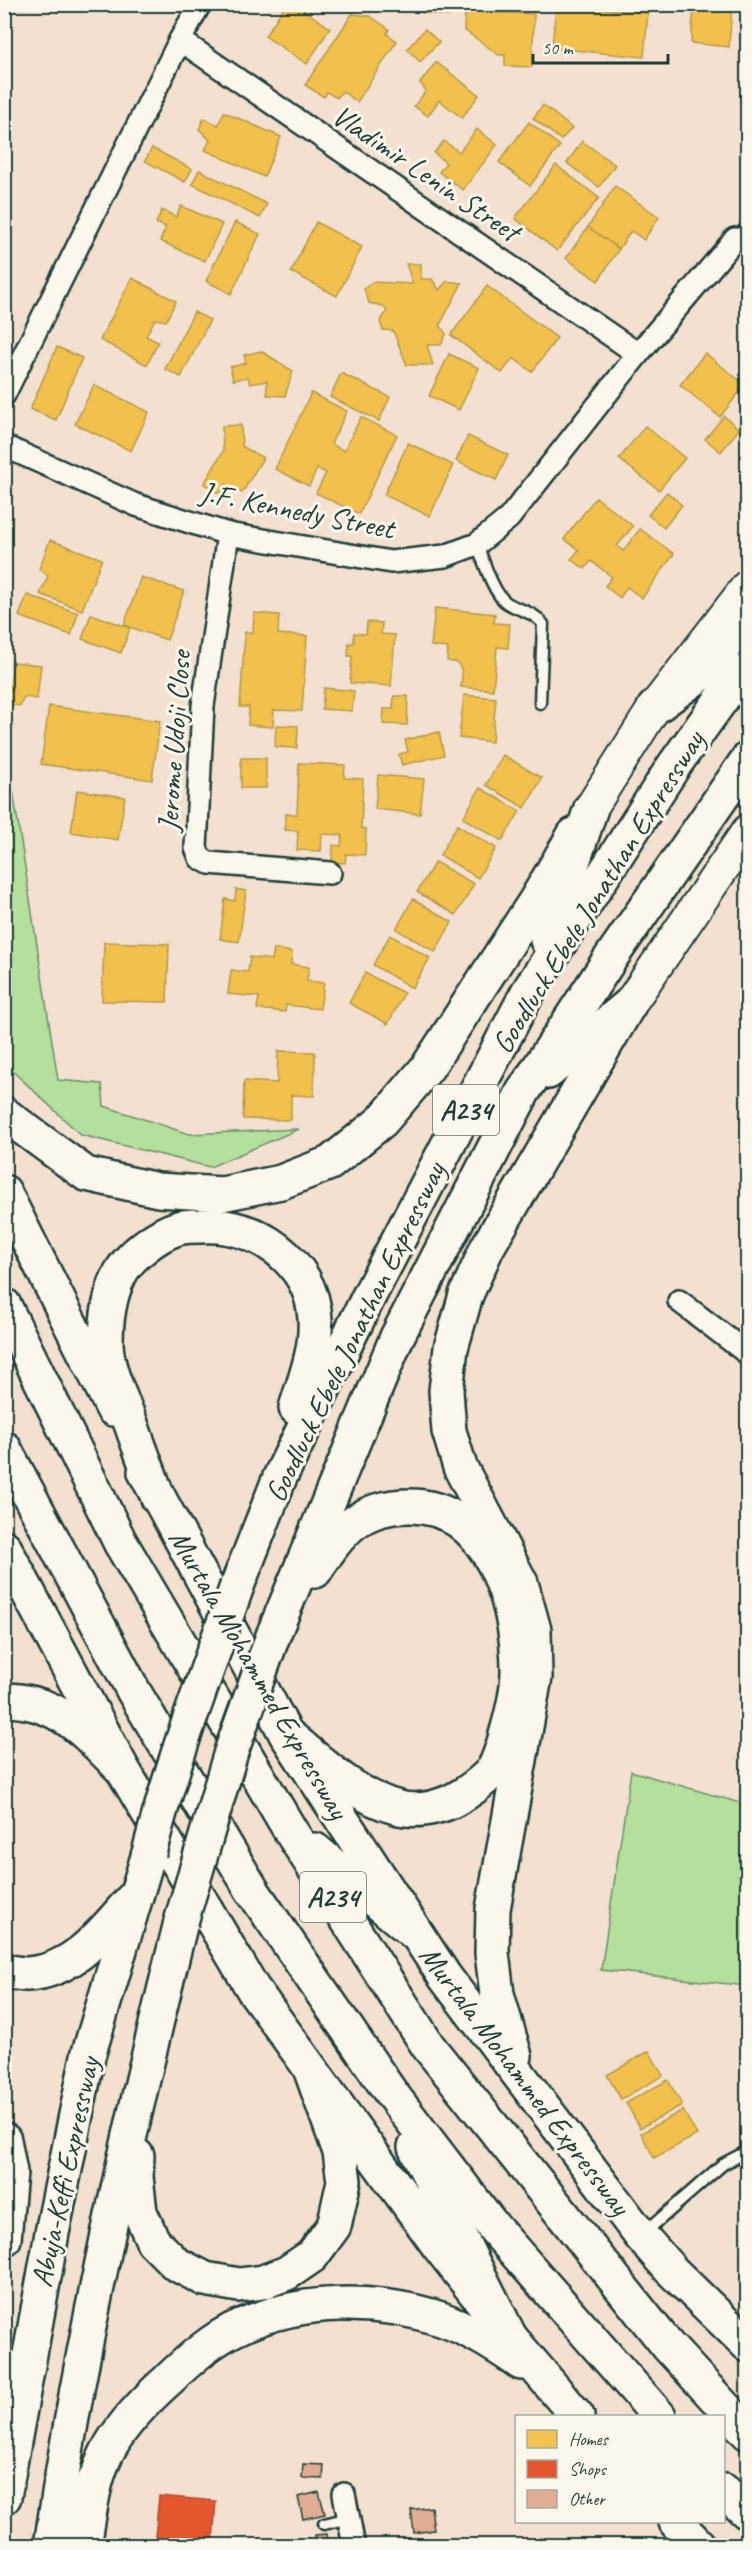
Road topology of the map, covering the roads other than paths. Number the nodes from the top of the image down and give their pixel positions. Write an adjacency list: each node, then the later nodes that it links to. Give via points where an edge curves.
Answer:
1 (200, 4): 2 (street)
2 (180, 40): 4 (street, Vladimir Lenin Street); 5 (street)
3 (741, 232): 4 (street, J.F. Kennedy Street)
4 (638, 354): 8 (street, J.F. Kennedy Street, via 509,518)
5 (4, 394)
6 (4, 446): 7 (street, J.F. Kennedy Street, via 136,505)
7 (228, 534): 8 (street, J.F. Kennedy Street, via 391,562 445,556); 17 (street, Jerome Udoji Close, via 202,706 196,848 200,858 209,863)
8 (477, 544): 12 (lane, via 505,602 537,615 543,624)
9 (747, 586): 13 (main road, Goodluck Ebele Jonathan Expressway)
10 (747, 636): 13 (highway)
11 (747, 662): 18 (highway, Goodluck Ebele Jonathan Expressway / A234, via 675,764)
12 (540, 703)
13 (654, 708): 15 (main road, Goodluck Ebele Jonathan Expressway)
14 (747, 759): 20 (highway, Goodluck Ebele Jonathan Expressway / A234)
15 (591, 808): 18 (highway); 21 (highway, via 427,1068 382,1121 330,1163 280,1182 222,1194 158,1190 86,1174)
16 (747, 831): 19 (main road)
17 (330, 873)
18 (528, 992): 27 (highway, Goodluck Ebele Jonathan Expressway / A234, via 370,1294)
19 (629, 1005): 20 (highway); 42 (highway, via 487,1248 466,1294 451,1348 446,1391 449,1431 460,1467 521,1583 534,1630 535,1677 493,1909 492,1953 505,2025)
20 (523, 1092): 30 (highway, Goodluck Ebele Jonathan Expressway / A234, via 397,1337)
21 (4, 1114)
22 (4, 1192): 28 (highway, Murtala Mohammed Expressway)
23 (679, 1301): 25 (street)
24 (4, 1305): 34 (highway, Murtala Mohammed Expressway / A234, via 120,1542)
25 (747, 1354)
26 (4, 1448): 43 (highway, A234, via 134,1692 252,1890)
27 (280, 1477): 28 (highway, via 314,1351 315,1316 307,1284 284,1254 254,1234 216,1225 179,1227 145,1245 119,1274 107,1331 108,1359 115,1383); 35 (highway, Goodluck Ebele Jonathan Expressway / A234, bridge, via 192,1714)
28 (158, 1498): 32 (highway, Murtala Mohammed Expressway)
29 (4, 1547): 33 (highway)
30 (277, 1626): 32 (highway, via 346,1528 365,1514 391,1506 421,1506 452,1515 475,1533 502,1583 517,1638 518,1673 512,1712 494,1769 480,1784 446,1804 422,1810 399,1808 358,1791); 37 (highway, Goodluck Ebele Jonathan Expressway / A234, bridge, via 231,1752)
31 (4, 1700): 33 (highway, via 25,1700 49,1707 73,1722)
32 (286, 1734): 38 (highway, Murtala Mohammed Expressway)
33 (123, 1770): 40 (highway, via 253,1989)
34 (290, 1830): 38 (highway); 53 (highway, Murtala Mohammed Expressway / A234, via 428,2046 668,2346)
35 (149, 1853): 36 (highway, Abuja-Keffi Expressway / A234)
36 (136, 1895): 39 (highway, via 80,1954 56,1968 27,1974); 54 (highway, Abuja-Keffi Expressway / A234, via 88,2056)
37 (181, 1922): 41 (highway, Abuja-Keffi Expressway / A234)
38 (417, 1935): 42 (highway, Murtala Mohammed Expressway)
39 (4, 1971)
40 (311, 2071): 41 (highway, via 340,2152 344,2181 334,2226 312,2256 287,2273 263,2282 239,2284 205,2279 177,2264 153,2241 140,2211 136,2177); 48 (highway)
41 (143, 2074): 61 (highway, Abuja-Keffi Expressway / A234, via 74,2396 60,2485)
42 (524, 2080): 46 (highway, Murtala Mohammed Expressway)
43 (392, 2093): 48 (highway, via 418,2155); 52 (highway, A234, via 495,2229)
44 (4, 2140): 47 (highway, via 10,2172)
45 (747, 2151): 46 (lane, via 723,2164)
46 (641, 2236): 49 (highway, Murtala Mohammed Expressway)
47 (4, 2239)
48 (510, 2337): 50 (highway)
49 (747, 2345)
50 (547, 2381): 51 (highway); 61 (highway, via 495,2345 443,2320 397,2308 345,2304 290,2308 239,2326 200,2350 143,2405 111,2444)
51 (576, 2415)
52 (658, 2415)
53 (747, 2433)
54 (6, 2486)
55 (725, 2493): 57 (highway)
56 (344, 2494): 58 (street)
57 (747, 2513)
58 (349, 2518): 60 (lane); 62 (street)
59 (677, 2523): 63 (highway)
60 (324, 2524)
61 (66, 2544)
62 (354, 2546)
63 (699, 2546)

